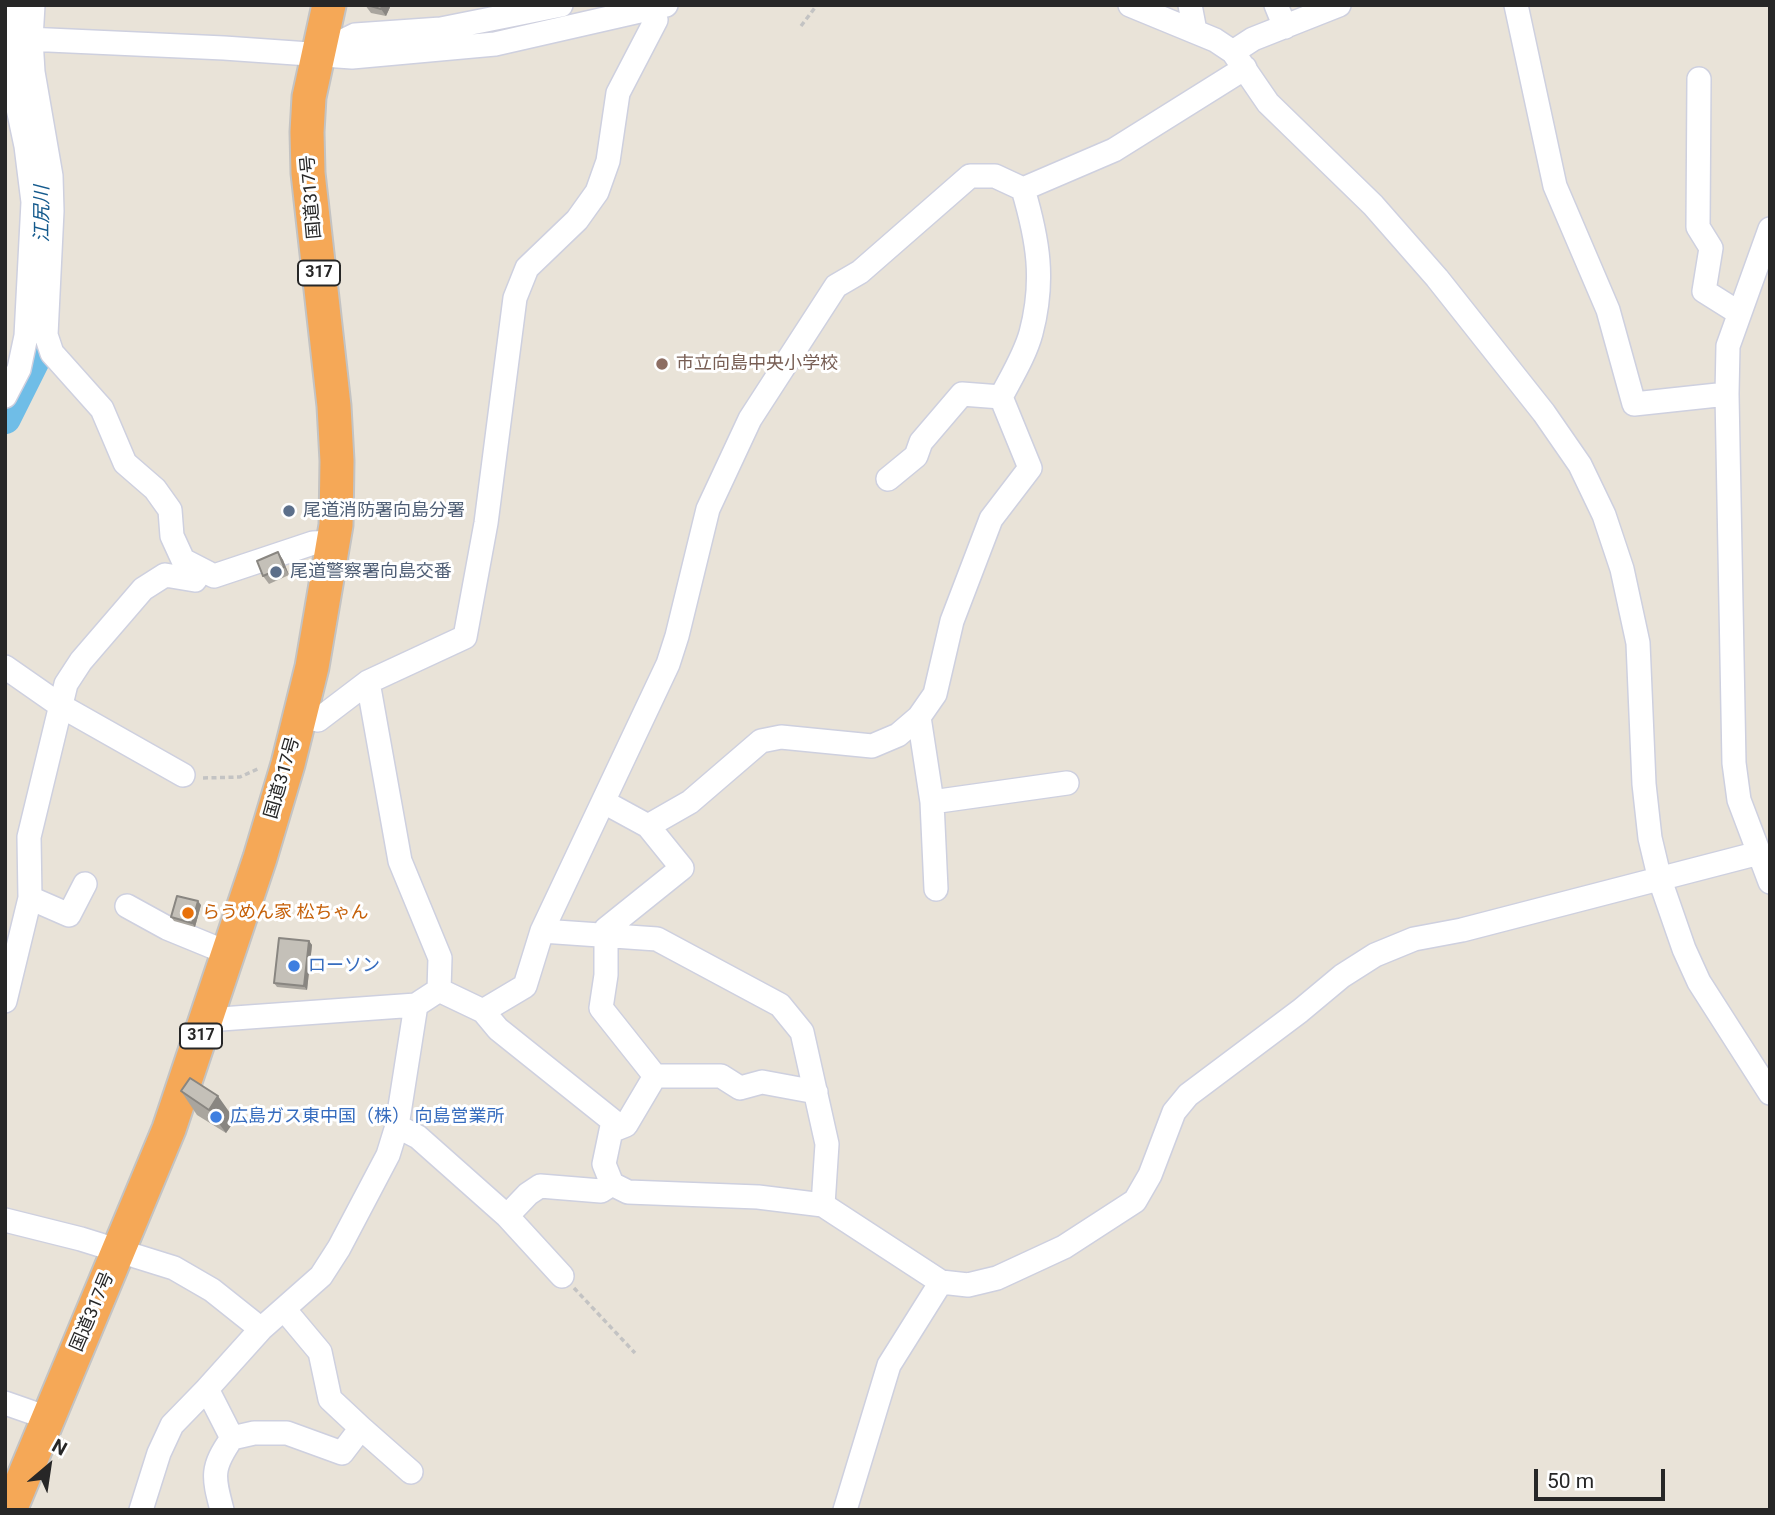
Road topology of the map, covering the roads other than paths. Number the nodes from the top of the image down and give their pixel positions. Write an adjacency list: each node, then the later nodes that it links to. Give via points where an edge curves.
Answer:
1 (13, 5): 13 (street)
2 (33, 5): 13 (street)
3 (329, 5): 14 (highway, 国道317号 / 317)
4 (561, 5): 14 (street, via 441,29 355,35)
5 (1130, 5): 12 (street)
6 (1190, 5): 12 (street)
7 (1276, 5): 11 (street)
8 (1339, 5): 11 (street)
9 (1516, 5): 20 (street, via 1555,186 1608,310 1634,404)
10 (656, 6): 14 (street, via 495,44 352,57); 27 (street, via 656,20 618,93 608,161 597,192 577,220 527,268 515,298 489,499 464,638)
11 (1285, 27): 15 (street, via 1253,39)
12 (1195, 32): 15 (street, via 1215,40)
13 (17, 38): 14 (street); 21 (street, via 12,80 33,202 26,335 19,369); 25 (street, via 33,72 51,176 46,335 52,353 102,409 125,463 155,489 170,510 172,536 183,560)
14 (318, 53): 24 (highway, 国道317号 / 317, via 309,97 308,173 334,406)
15 (1239, 60): 17 (street, via 1114,150); 37 (street, via 1268,103 1373,205 1437,278 1580,465 1604,514 1622,569 1638,643 1644,784)
16 (1699, 79): 19 (street, via 1698,227 1711,248 1704,291)
17 (1023, 189): 22 (street, via 1036,232 1039,272 1031,333); 33 (street, via 995,176 970,176 860,272 836,286 750,419 708,509 668,664)
18 (1770, 229): 19 (street)
19 (1739, 313): 20 (street, via 1728,346)
20 (1727, 394): 36 (street, via 1734,763 1739,800)
21 (5, 396)
22 (1002, 397): 23 (street, via 962,394 921,442 916,456); 30 (street, via 1030,468 991,519 952,621 935,694)
23 (888, 479)
24 (334, 542): 25 (street, via 313,543 214,576); 29 (highway, 国道317号 / 317)
25 (202, 570): 28 (street, via 195,580 165,575 143,589 81,661 66,684)
26 (5, 667): 28 (street)
27 (368, 682): 29 (street, via 318,720); 46 (street, via 400,861 440,958)
28 (61, 706): 31 (street); 41 (street, via 29,837)
29 (300, 716): 45 (highway, 国道317号 / 317)
30 (919, 717): 34 (street); 35 (street, via 898,735 872,746 781,737 761,741 690,802)
31 (183, 775)
32 (1067, 783): 34 (street)
33 (604, 802): 35 (street); 43 (street)
34 (932, 802): 40 (street)
35 (648, 826): 44 (street, via 682,867 606,929)
36 (1759, 853): 37 (street); 38 (street)
37 (1660, 880): 53 (street, via 1699,982); 62 (street, via 1414,939 1375,955 1188,1095 1174,1112 1135,1201 1064,1247 997,1278 968,1285)
38 (1770, 882)
39 (85, 884): 41 (street, via 69,915)
40 (936, 889)
41 (30, 898): 47 (street)
42 (127, 906): 45 (street)
43 (542, 931): 44 (street); 49 (street, via 525,986)
44 (604, 936): 51 (street, via 606,975 601,1008); 52 (street, via 657,939 780,1005 802,1032)
45 (229, 953): 50 (highway, 国道317号 / 317)
46 (439, 990): 48 (street); 49 (street)
47 (5, 1001)
48 (416, 1004): 50 (street); 54 (street)
49 (483, 1011): 55 (street, via 498,1029 613,1121)
50 (207, 1020): 60 (highway, 国道317号 / 317, via 169,1129)
51 (655, 1076): 52 (street, via 721,1076 740,1088 762,1082); 55 (street, via 626,1125)
52 (816, 1092): 57 (street, via 827,1144)
53 (1770, 1093)
54 (397, 1126): 58 (street, via 418,1137); 63 (street, via 388,1155 339,1248 321,1276)
55 (611, 1131): 56 (street, via 604,1164)
56 (612, 1184): 57 (street, via 628,1192 758,1197); 58 (street, via 601,1191 540,1186)
57 (823, 1205): 62 (street)
58 (507, 1216): 61 (street)
59 (5, 1220): 60 (street)
60 (118, 1252): 64 (street, via 174,1268 212,1290); 67 (highway, 国道317号 / 317)
61 (562, 1276)
62 (941, 1282): 76 (street, via 889,1365)
63 (284, 1309): 64 (street); 68 (street, via 320,1352 330,1399)
64 (261, 1329): 65 (street)
65 (207, 1390): 69 (street); 74 (street, via 172,1425)
66 (5, 1403): 67 (street)
67 (48, 1418): 73 (highway, 国道317号 / 317)
68 (361, 1429): 70 (street); 71 (street)
69 (232, 1438): 70 (street, via 287,1433); 75 (street, via 219,1455 213,1478)
70 (342, 1453): 71 (street)
71 (390, 1454): 72 (street)
72 (411, 1472)
73 (10, 1510)
74 (141, 1510)
75 (222, 1510)
76 (845, 1510)

